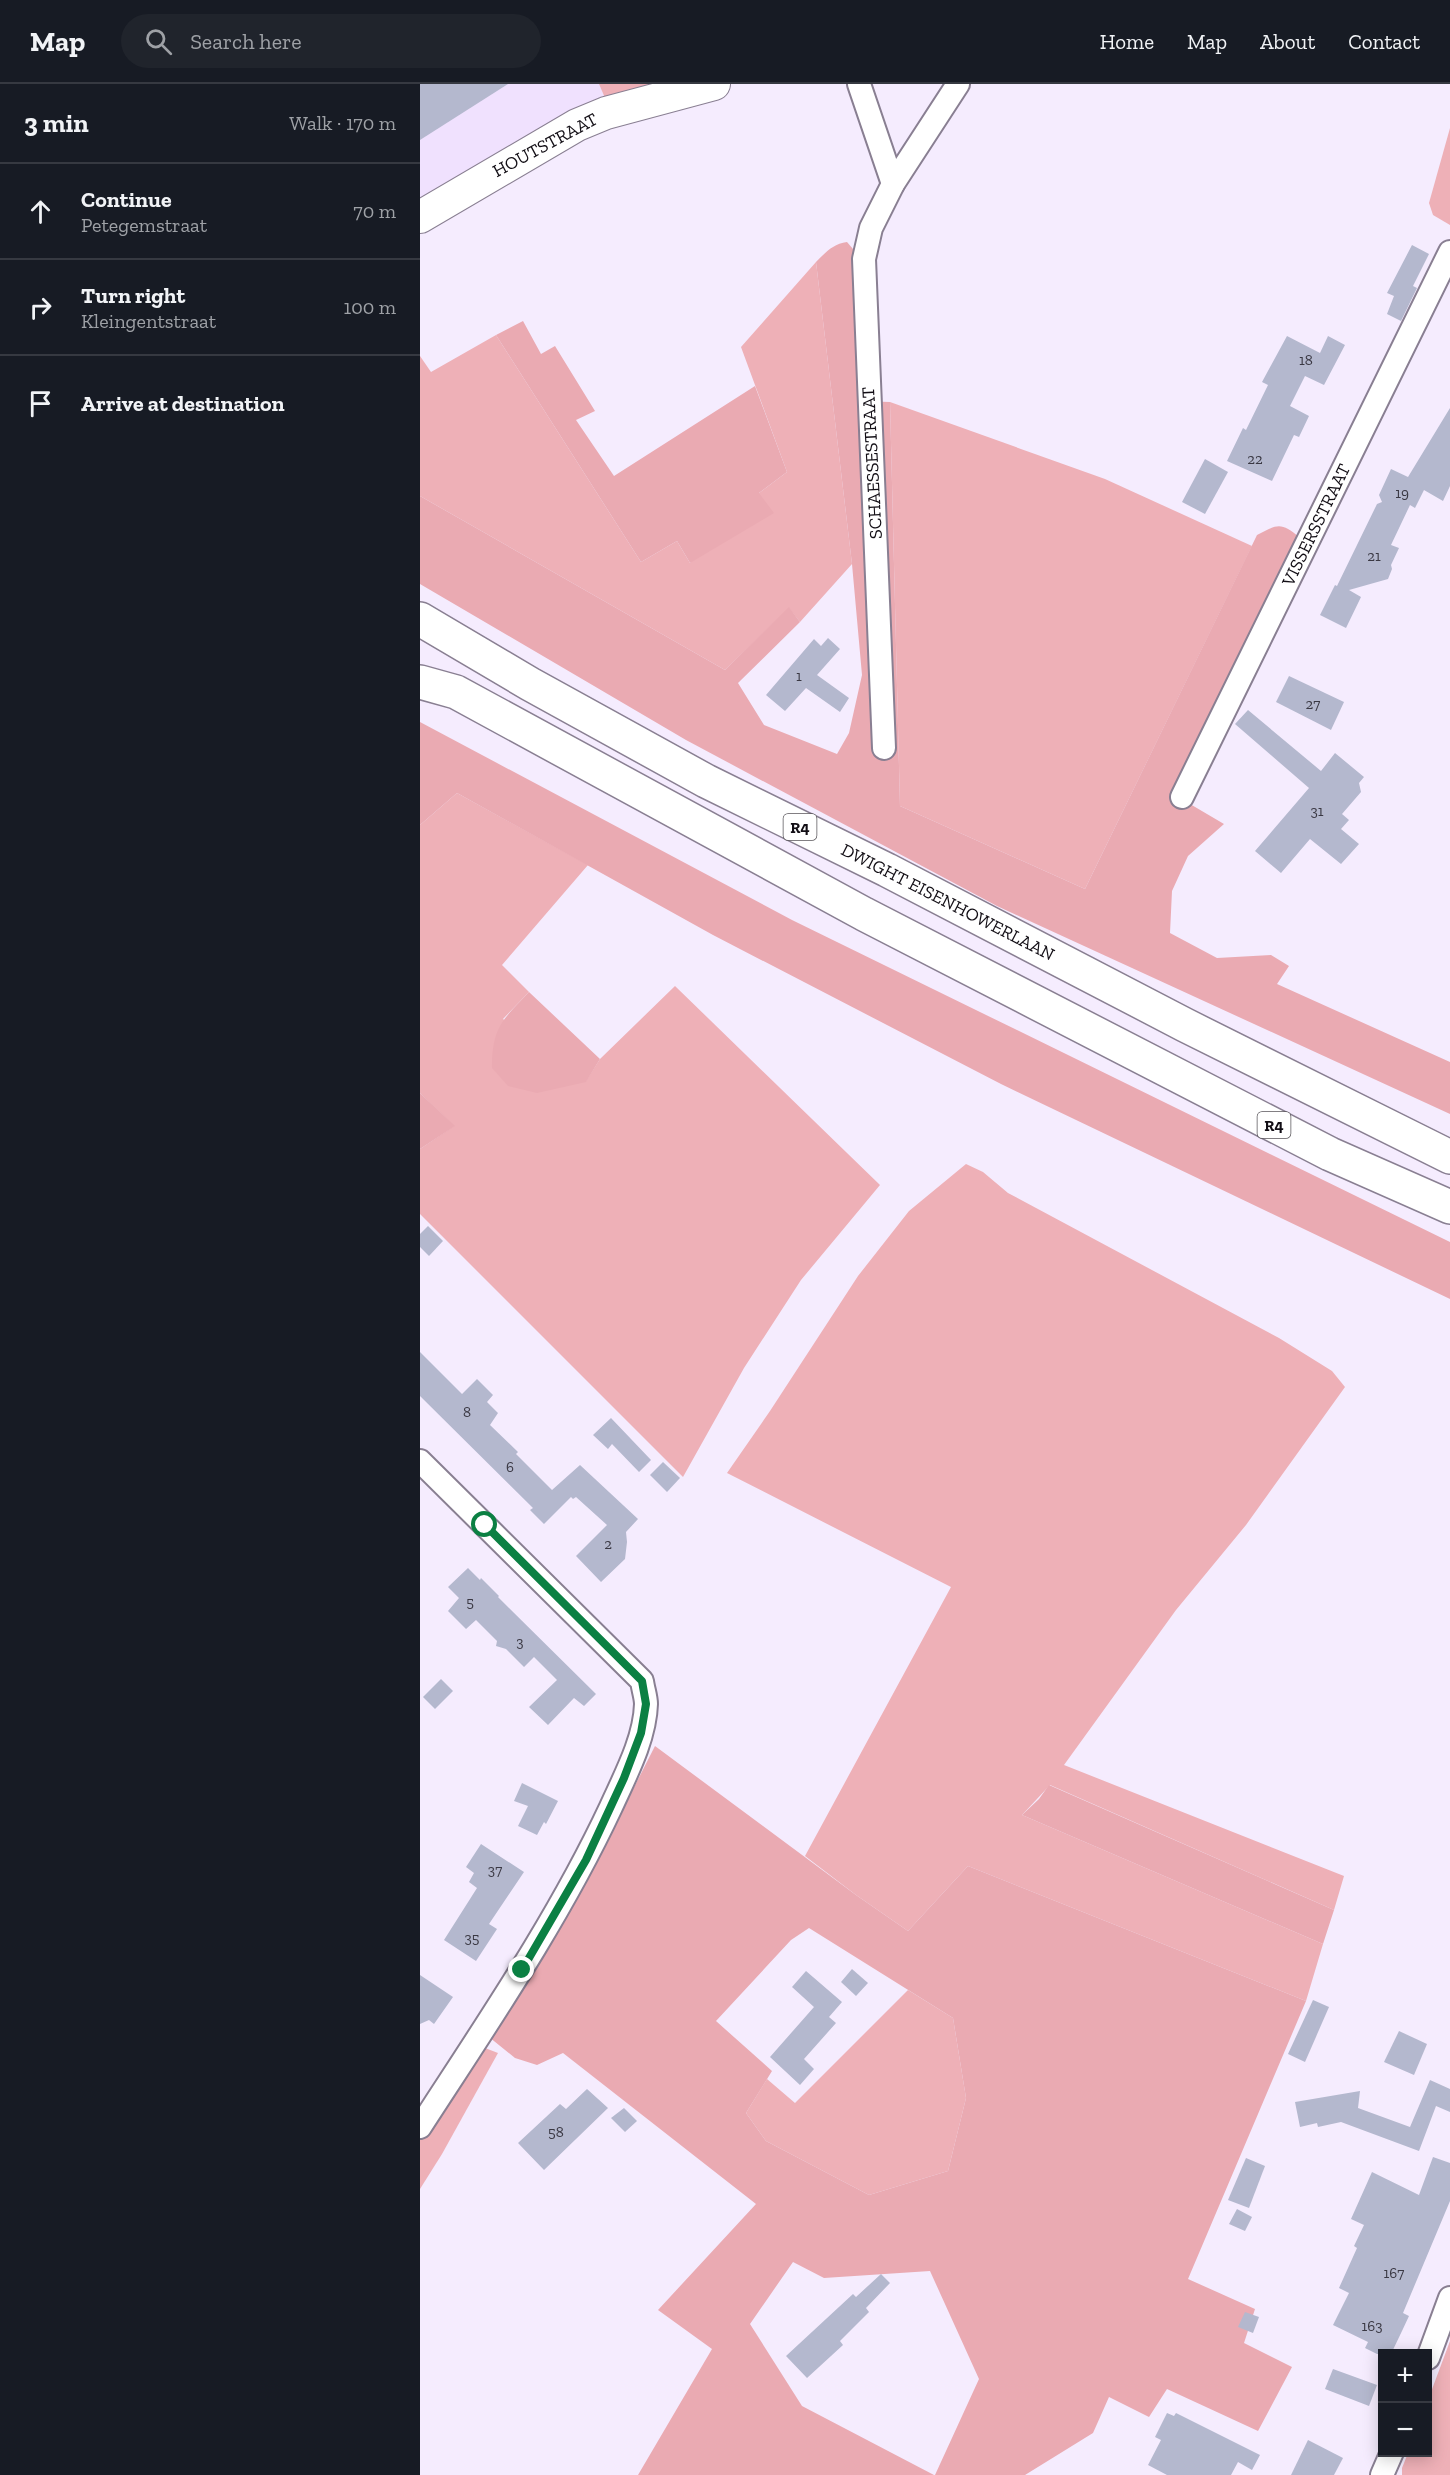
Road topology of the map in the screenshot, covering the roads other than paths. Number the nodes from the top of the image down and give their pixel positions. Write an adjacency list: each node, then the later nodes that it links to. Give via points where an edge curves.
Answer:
1 (714, 84): 5 (street, HOUTSTRAAT, via 606,113 577,125)
2 (859, 84): 4 (street)
3 (958, 84): 4 (street, SCHAESSESTRAAT)
4 (893, 184): 11 (street, SCHAESSESTRAAT, via 871,228 864,259)
5 (420, 218)
6 (1450, 252): 12 (street, VISSERSSTRAAT)
7 (420, 619): 13 (highway, DWIGHT EISENHOWERLAAN / R4, via 706,781)
8 (420, 670): 10 (highway, R4)
9 (420, 682): 10 (highway)
10 (456, 692): 14 (highway, R4, via 864,914 1330,1154)
11 (884, 748)
12 (1182, 797)
13 (1450, 1157)
14 (1450, 1208)
15 (420, 1461): 16 (street, via 642,1681 646,1704 641,1733 624,1778 586,1860 522,1970)
16 (420, 2127)
17 (1450, 2298): 18 (street)
18 (1431, 2349)
19 (1390, 2457): 20 (street)
20 (1382, 2475)

